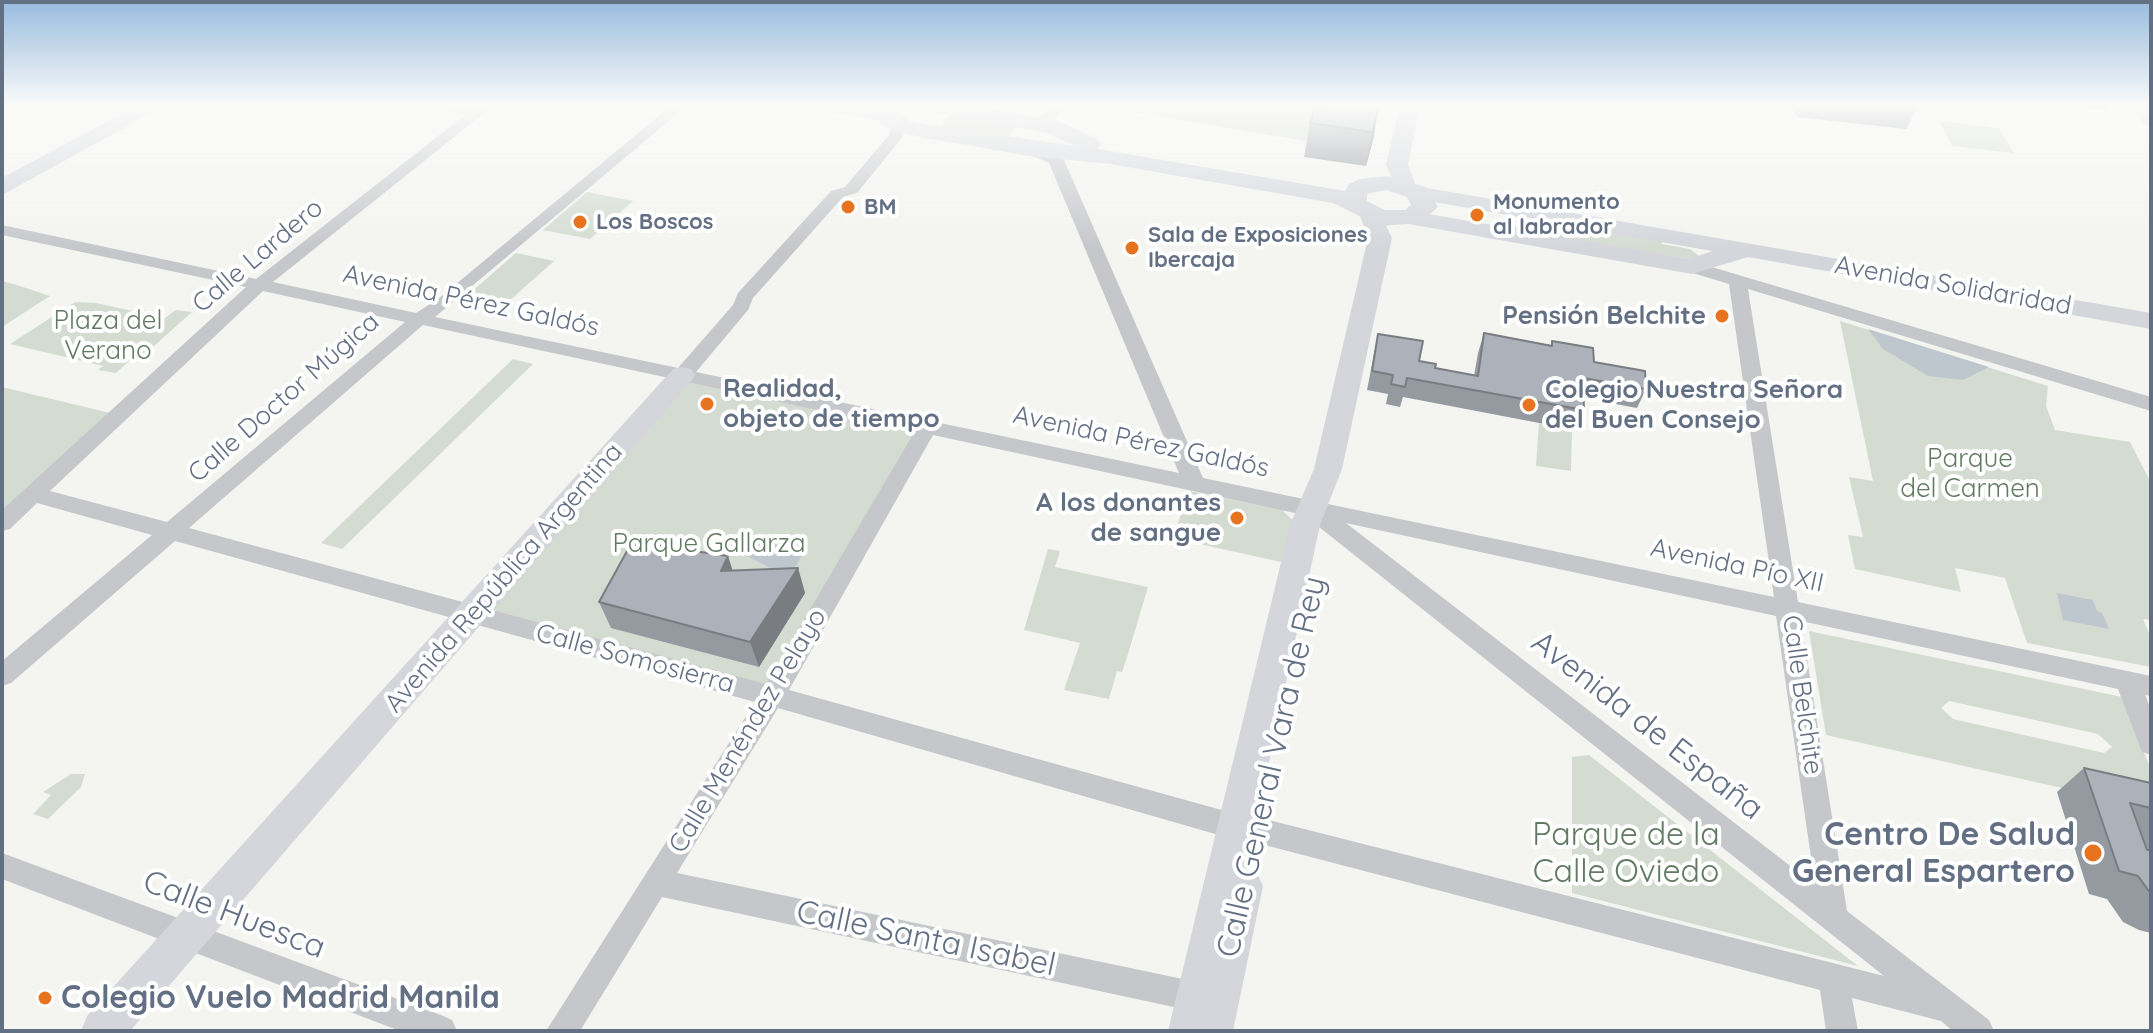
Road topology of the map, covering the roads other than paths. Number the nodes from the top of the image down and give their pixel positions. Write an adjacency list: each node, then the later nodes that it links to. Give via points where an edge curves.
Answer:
1 (66, 153): 9 (main road)
2 (426, 153): 16 (street, Calle Lardero)
3 (623, 153): 17 (street, Calle Doctor Múgica)
4 (882, 153): 19 (street, Avenida República Argentina, via 851,190 837,194 744,297 742,306)
5 (1062, 153): 22 (street)
6 (1134, 153): 10 (main road)
7 (1408, 153): 8 (main road)
8 (1407, 181): 10 (main road); 10 (main road, via 1425,207); 12 (main road, Avenida Solidaridad)
9 (2, 188)
10 (1379, 209): 14 (main road, Avenida Solidaridad); 24 (main road, Calle General Vara de Rey, via 1328,469)
11 (2, 230): 16 (street, Avenida Pérez Galdós)
12 (1690, 240): 13 (main road, Avenida Solidaridad); 14 (main road)
13 (1754, 251): 14 (main road, Avenida Solidaridad); 18 (main road, Avenida Solidaridad)
14 (1702, 262): 15 (street)
15 (1738, 282): 20 (street); 27 (street, Calle Belchite)
16 (259, 285): 17 (street, Avenida Pérez Galdós); 23 (street, Calle Lardero)
17 (419, 319): 19 (street, Avenida Pérez Galdós); 26 (street, Calle Doctor Múgica)
18 (2151, 321)
19 (682, 375): 21 (street, Avenida Pérez Galdós); 28 (main road, Avenida República Argentina)
20 (2151, 404)
21 (928, 427): 22 (street, Avenida Pérez Galdós); 31 (street, Calle Menéndez Pelayo)
22 (1194, 482): 24 (street, Avenida Pérez Galdós)
23 (33, 494): 25 (street, Calle Lardero); 26 (street, Calle Somosierra)
24 (1310, 507): 27 (street, Avenida Pío XII); 33 (main road, Calle General Vara de Rey); 36 (street, Avenida de España)
25 (2, 523)
26 (171, 532): 28 (street, Calle Somosierra); 29 (street, Calle Doctor Múgica)
27 (1789, 608): 30 (street, Avenida Pío XII); 36 (street, Calle Belchite)
28 (471, 615): 31 (street, Calle Somosierra); 37 (main road, Avenida República Argentina)
29 (2, 676)
30 (2144, 695): 32 (street)
31 (772, 696): 33 (street, Calle Somosierra); 35 (street, Calle Menéndez Pelayo)
32 (2151, 744)
33 (1246, 828): 38 (street, Calle Somosierra); 40 (main road, Calle General Vara de Rey); 44 (main road, Calle General Vara de Rey)
34 (5, 872): 37 (street, Calle Huesca)
35 (656, 882): 40 (street, Calle Santa Isabel); 43 (street, Calle Menéndez Pelayo)
36 (1834, 919): 39 (street, Avenida de España)
37 (188, 936): 41 (main road, Avenida República Argentina); 42 (street, Calle Huesca)
38 (1834, 980): 39 (street, Calle Somosierra); 45 (street)
39 (1948, 1008): 46 (street, Avenida de España)
40 (1193, 1014)
41 (102, 1031)
42 (441, 1031)
43 (562, 1031)
44 (1212, 1031)
45 (1842, 1031)
46 (1978, 1031)

